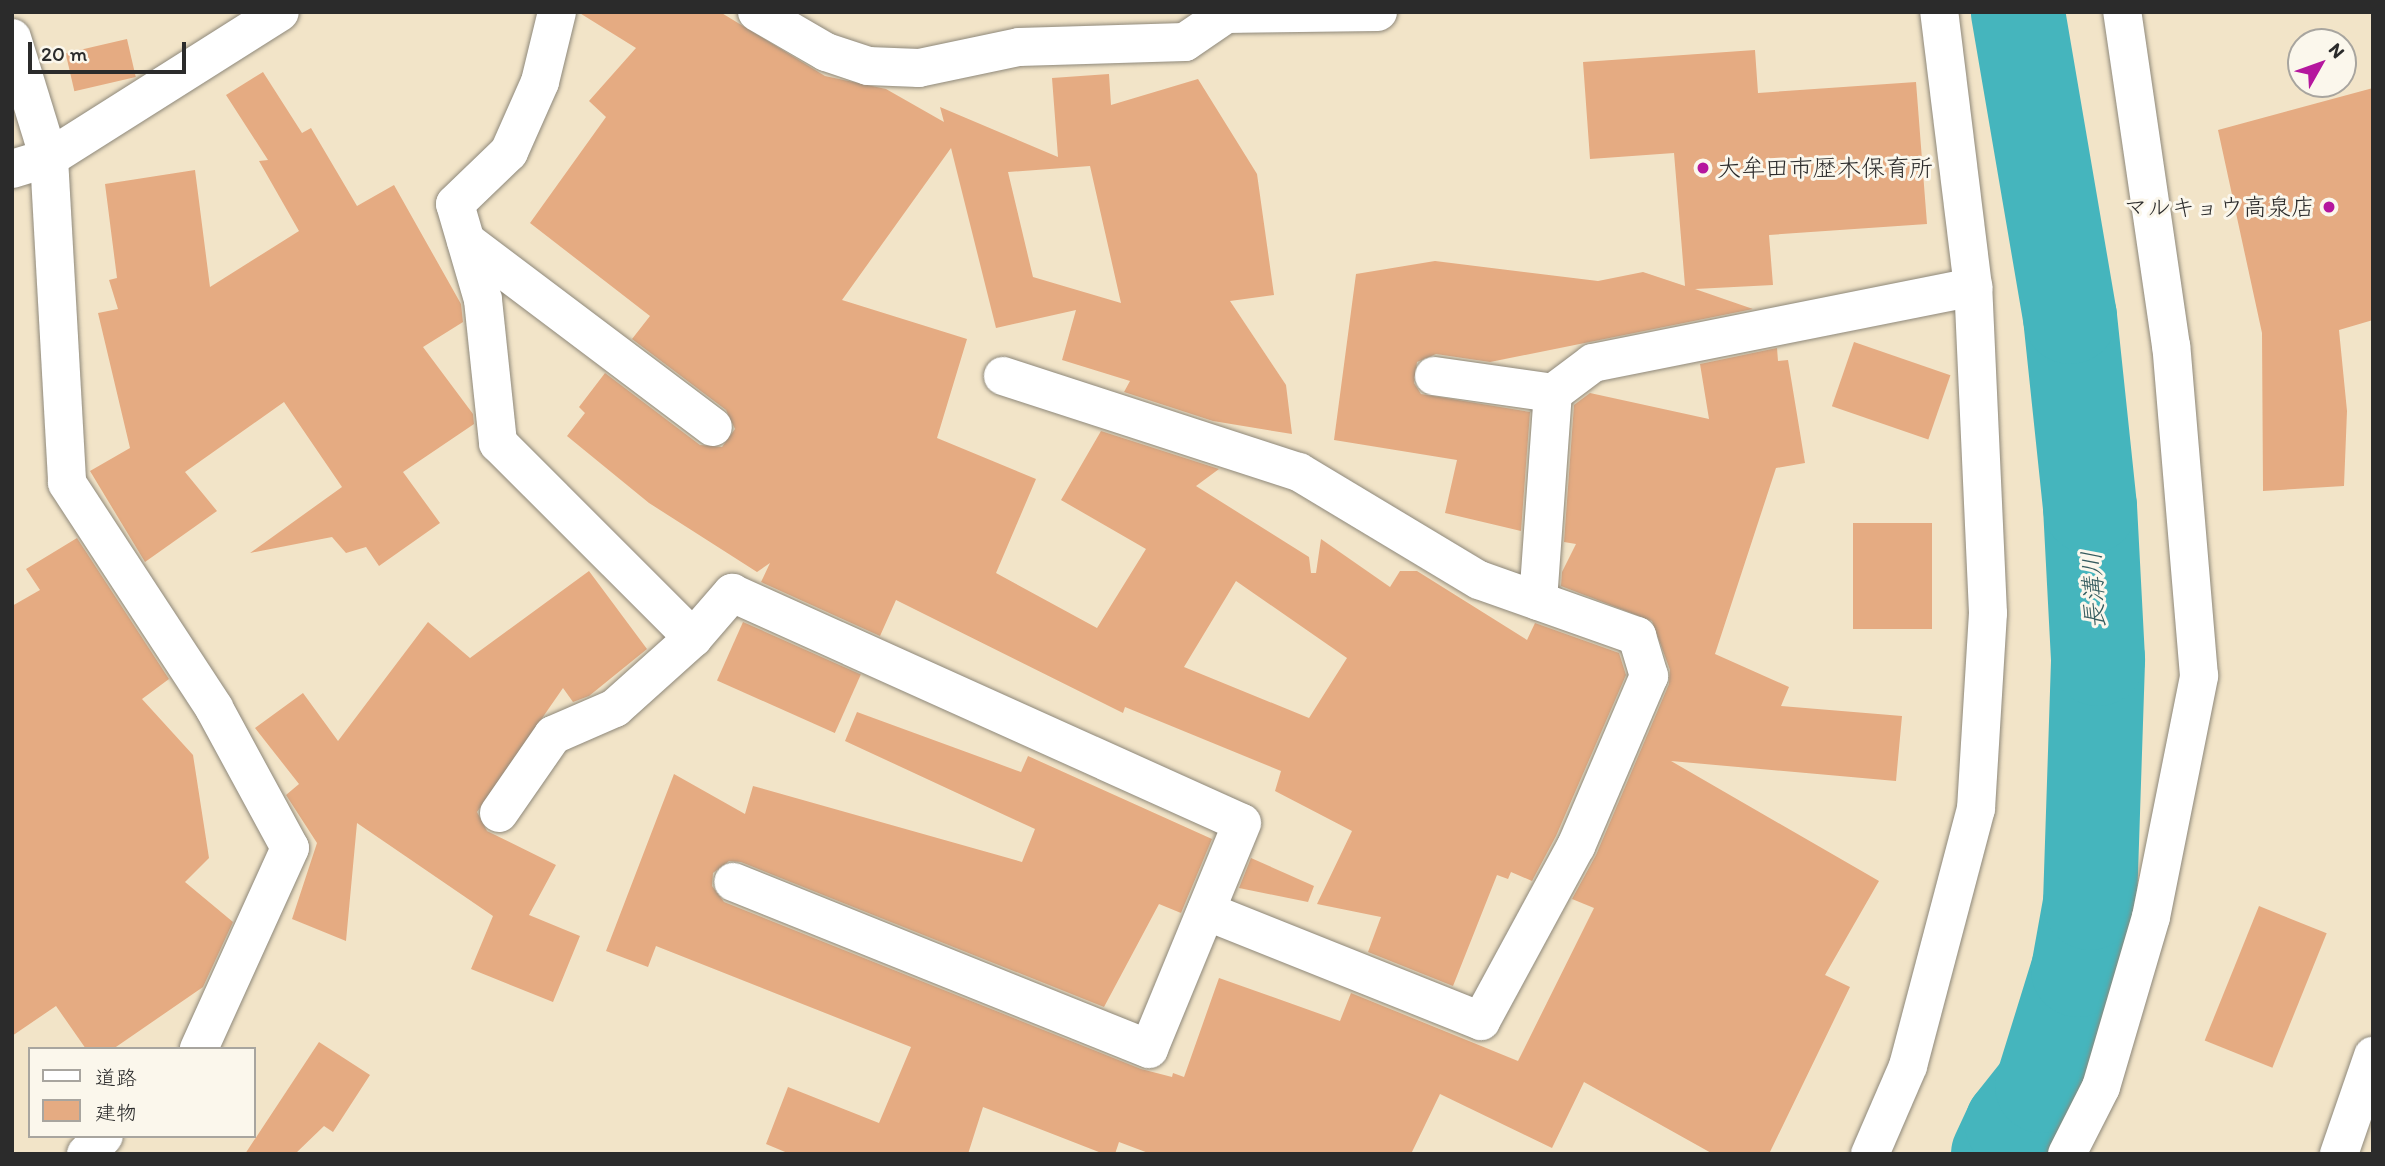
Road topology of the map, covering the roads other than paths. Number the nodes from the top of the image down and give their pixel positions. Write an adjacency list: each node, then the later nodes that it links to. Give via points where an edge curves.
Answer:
1 (280, 12): 8 (street)
2 (557, 12): 10 (street, via 540,82 509,152 455,204)
3 (757, 12): 4 (street, via 826,52 868,65 919,68 1019,47 1185,42 1226,14)
4 (1378, 12)
5 (1939, 12): 11 (street)
6 (2122, 12): 26 (street, via 2171,346 2199,676 2151,917 2101,1087)
7 (12, 38): 8 (street)
8 (49, 158): 9 (street); 21 (street, via 66,483 214,708 290,848)
9 (12, 169)
10 (466, 241): 15 (street); 17 (street, via 482,300 498,443)
11 (1973, 287): 14 (street, via 1593,363); 25 (street, via 1988,613 1976,809 1908,1066)
12 (1003, 376): 16 (street, via 1300,472 1479,580)
13 (1434, 376): 14 (street)
14 (1553, 393): 16 (street)
15 (713, 427)
16 (1538, 601): 20 (street, via 1637,636 1649,676 1576,846 1481,1021)
17 (692, 638): 18 (street, via 615,708 553,735); 20 (street, via 732,593 1242,822)
18 (499, 813)
19 (733, 882): 20 (street, via 1149,1049)
20 (1206, 911)
21 (200, 1047)
22 (2372, 1060): 27 (street)
23 (102, 1138): 24 (street)
24 (86, 1154)
25 (1870, 1154)
26 (2067, 1154)
27 (2339, 1154)

